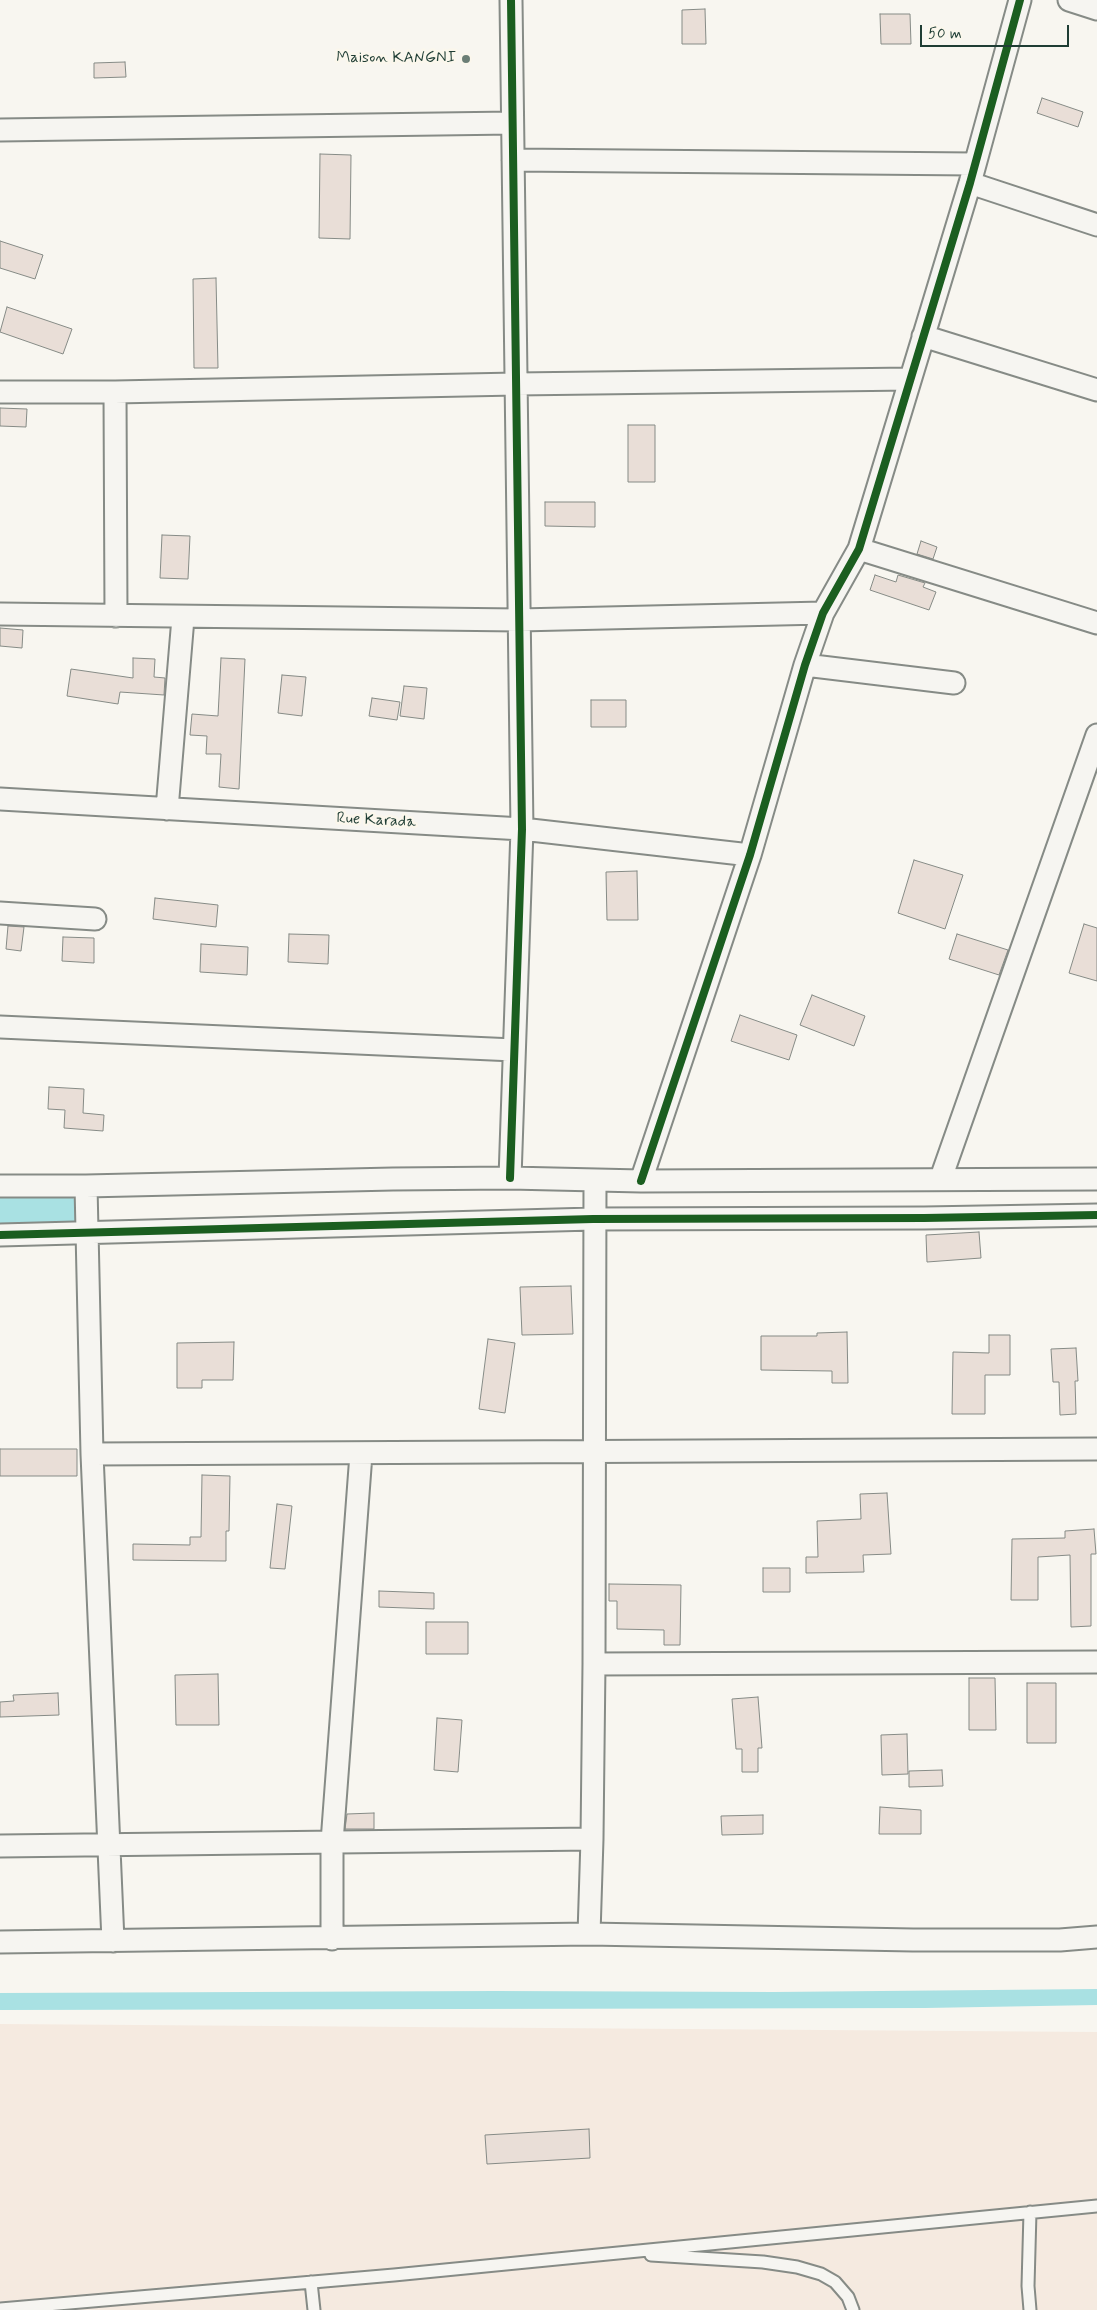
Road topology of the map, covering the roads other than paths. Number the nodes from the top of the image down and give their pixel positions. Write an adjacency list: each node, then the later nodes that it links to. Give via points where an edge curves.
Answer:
1 (510, 0): 5 (street)
2 (1020, 0): 8 (street)
3 (1069, 0): 4 (street)
4 (1097, 9)
5 (512, 124): 6 (street); 7 (street)
6 (0, 130)
7 (513, 160): 8 (street); 12 (street)
8 (972, 174): 9 (street); 10 (street)
9 (1097, 225)
10 (923, 336): 11 (street); 13 (street)
11 (910, 379): 12 (street); 16 (street)
12 (516, 384): 15 (street); 21 (street)
13 (1097, 390)
14 (0, 392): 15 (street)
15 (114, 392): 19 (street)
16 (859, 549): 17 (street); 22 (street)
17 (823, 613): 21 (street); 23 (street)
18 (0, 614): 19 (street)
19 (116, 616): 20 (street)
20 (183, 618): 21 (street); 27 (street)
21 (519, 620): 28 (street)
22 (1097, 623)
23 (805, 665): 24 (street); 29 (street)
24 (954, 683)
25 (1097, 735): 35 (street)
26 (0, 799): 27 (street, Rue Karada)
27 (167, 809): 28 (street, Rue Karada)
28 (522, 829): 29 (street, Rue Karada); 33 (street)
29 (750, 855): 38 (street)
30 (0, 913): 31 (street)
31 (96, 919)
32 (0, 1027): 33 (street)
33 (514, 1050): 34 (street)
34 (510, 1178): 37 (street); 40 (street, via 393,1179)
35 (941, 1178): 36 (street); 38 (street)
36 (1097, 1179)
37 (595, 1180): 38 (street); 42 (street)
38 (641, 1181)
39 (0, 1186): 40 (street)
40 (87, 1210): 42 (street); 43 (street); 46 (street)
41 (1097, 1214): 42 (street)
42 (593, 1219): 45 (street)
43 (0, 1235)
44 (1097, 1449): 45 (street)
45 (594, 1452): 47 (street); 49 (street)
46 (92, 1454): 47 (street); 52 (street)
47 (361, 1454): 51 (street)
48 (1097, 1662): 49 (street)
49 (594, 1664): 50 (street)
50 (592, 1839): 51 (street); 54 (street)
51 (332, 1842): 52 (street); 56 (street)
52 (109, 1845): 53 (street); 57 (street)
53 (0, 1846)
54 (589, 1934): 55 (street, via 913,1940); 56 (street)
55 (1097, 1937)
56 (332, 1939): 57 (street)
57 (113, 1941): 58 (street)
58 (0, 1942)
59 (1097, 2206): 60 (lane)
60 (1030, 2212): 61 (lane); 67 (lane)
61 (606, 2254): 62 (lane); 66 (lane, via 687,2256 797,2267 835,2282 848,2297)
62 (311, 2282): 63 (lane); 65 (lane)
63 (30, 2308): 64 (lane)
64 (0, 2309)
65 (314, 2310)
66 (853, 2310)
67 (1030, 2310)

